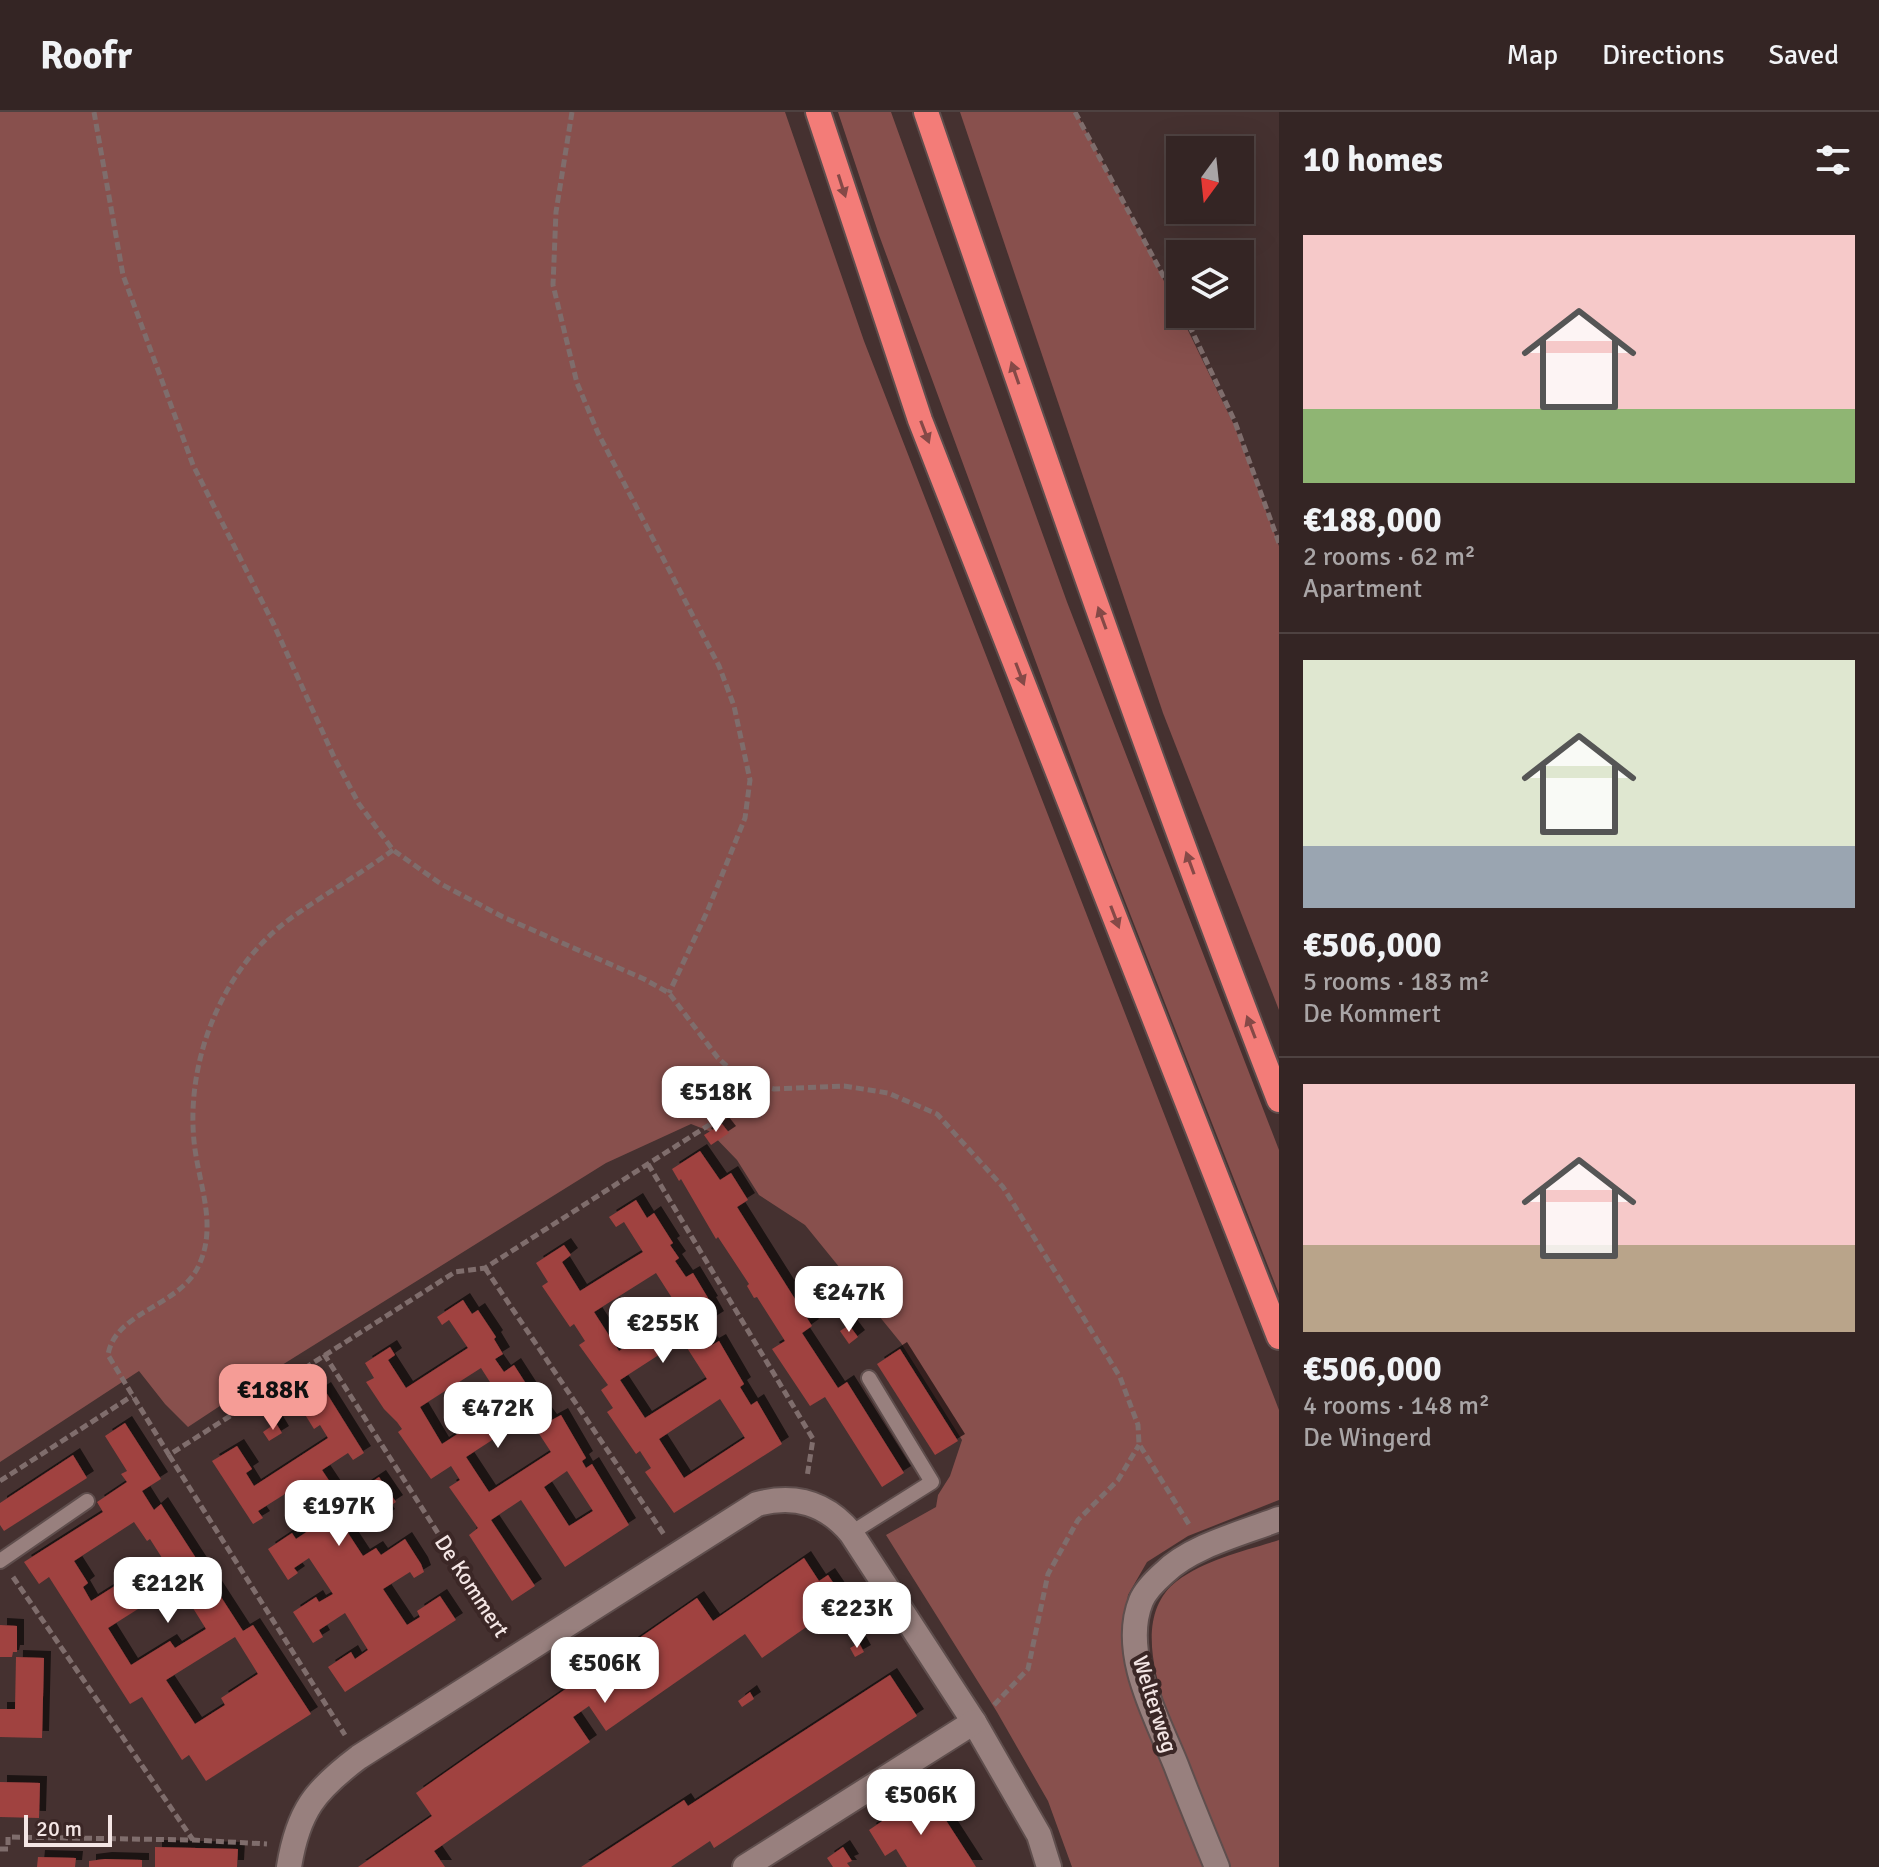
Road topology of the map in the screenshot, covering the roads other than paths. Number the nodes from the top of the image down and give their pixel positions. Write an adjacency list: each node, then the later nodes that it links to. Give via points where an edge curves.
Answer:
1 (818, 112): 4 (highway, one-way to 4, via 920,420)
2 (926, 112): 3 (highway, one-way to 2, via 1210,922)
3 (1279, 1100)
4 (1279, 1337)
5 (869, 1378): 8 (lane, via 932,1482)
6 (87, 1501): 9 (lane)
7 (1279, 1519): 14 (street, Welterweg, via 1181,1560 1148,1590 1138,1613 1136,1641 1144,1685)
8 (851, 1533): 10 (street, De Kommert); 11 (street, De Kommert, via 830,1512 802,1501 757,1504 359,1757 326,1782 304,1813)
9 (1, 1561)
10 (974, 1722): 12 (street); 13 (street, De Kommert, via 1039,1835)
11 (291, 1856)
12 (745, 1867)
13 (1049, 1867)
14 (1217, 1867)

